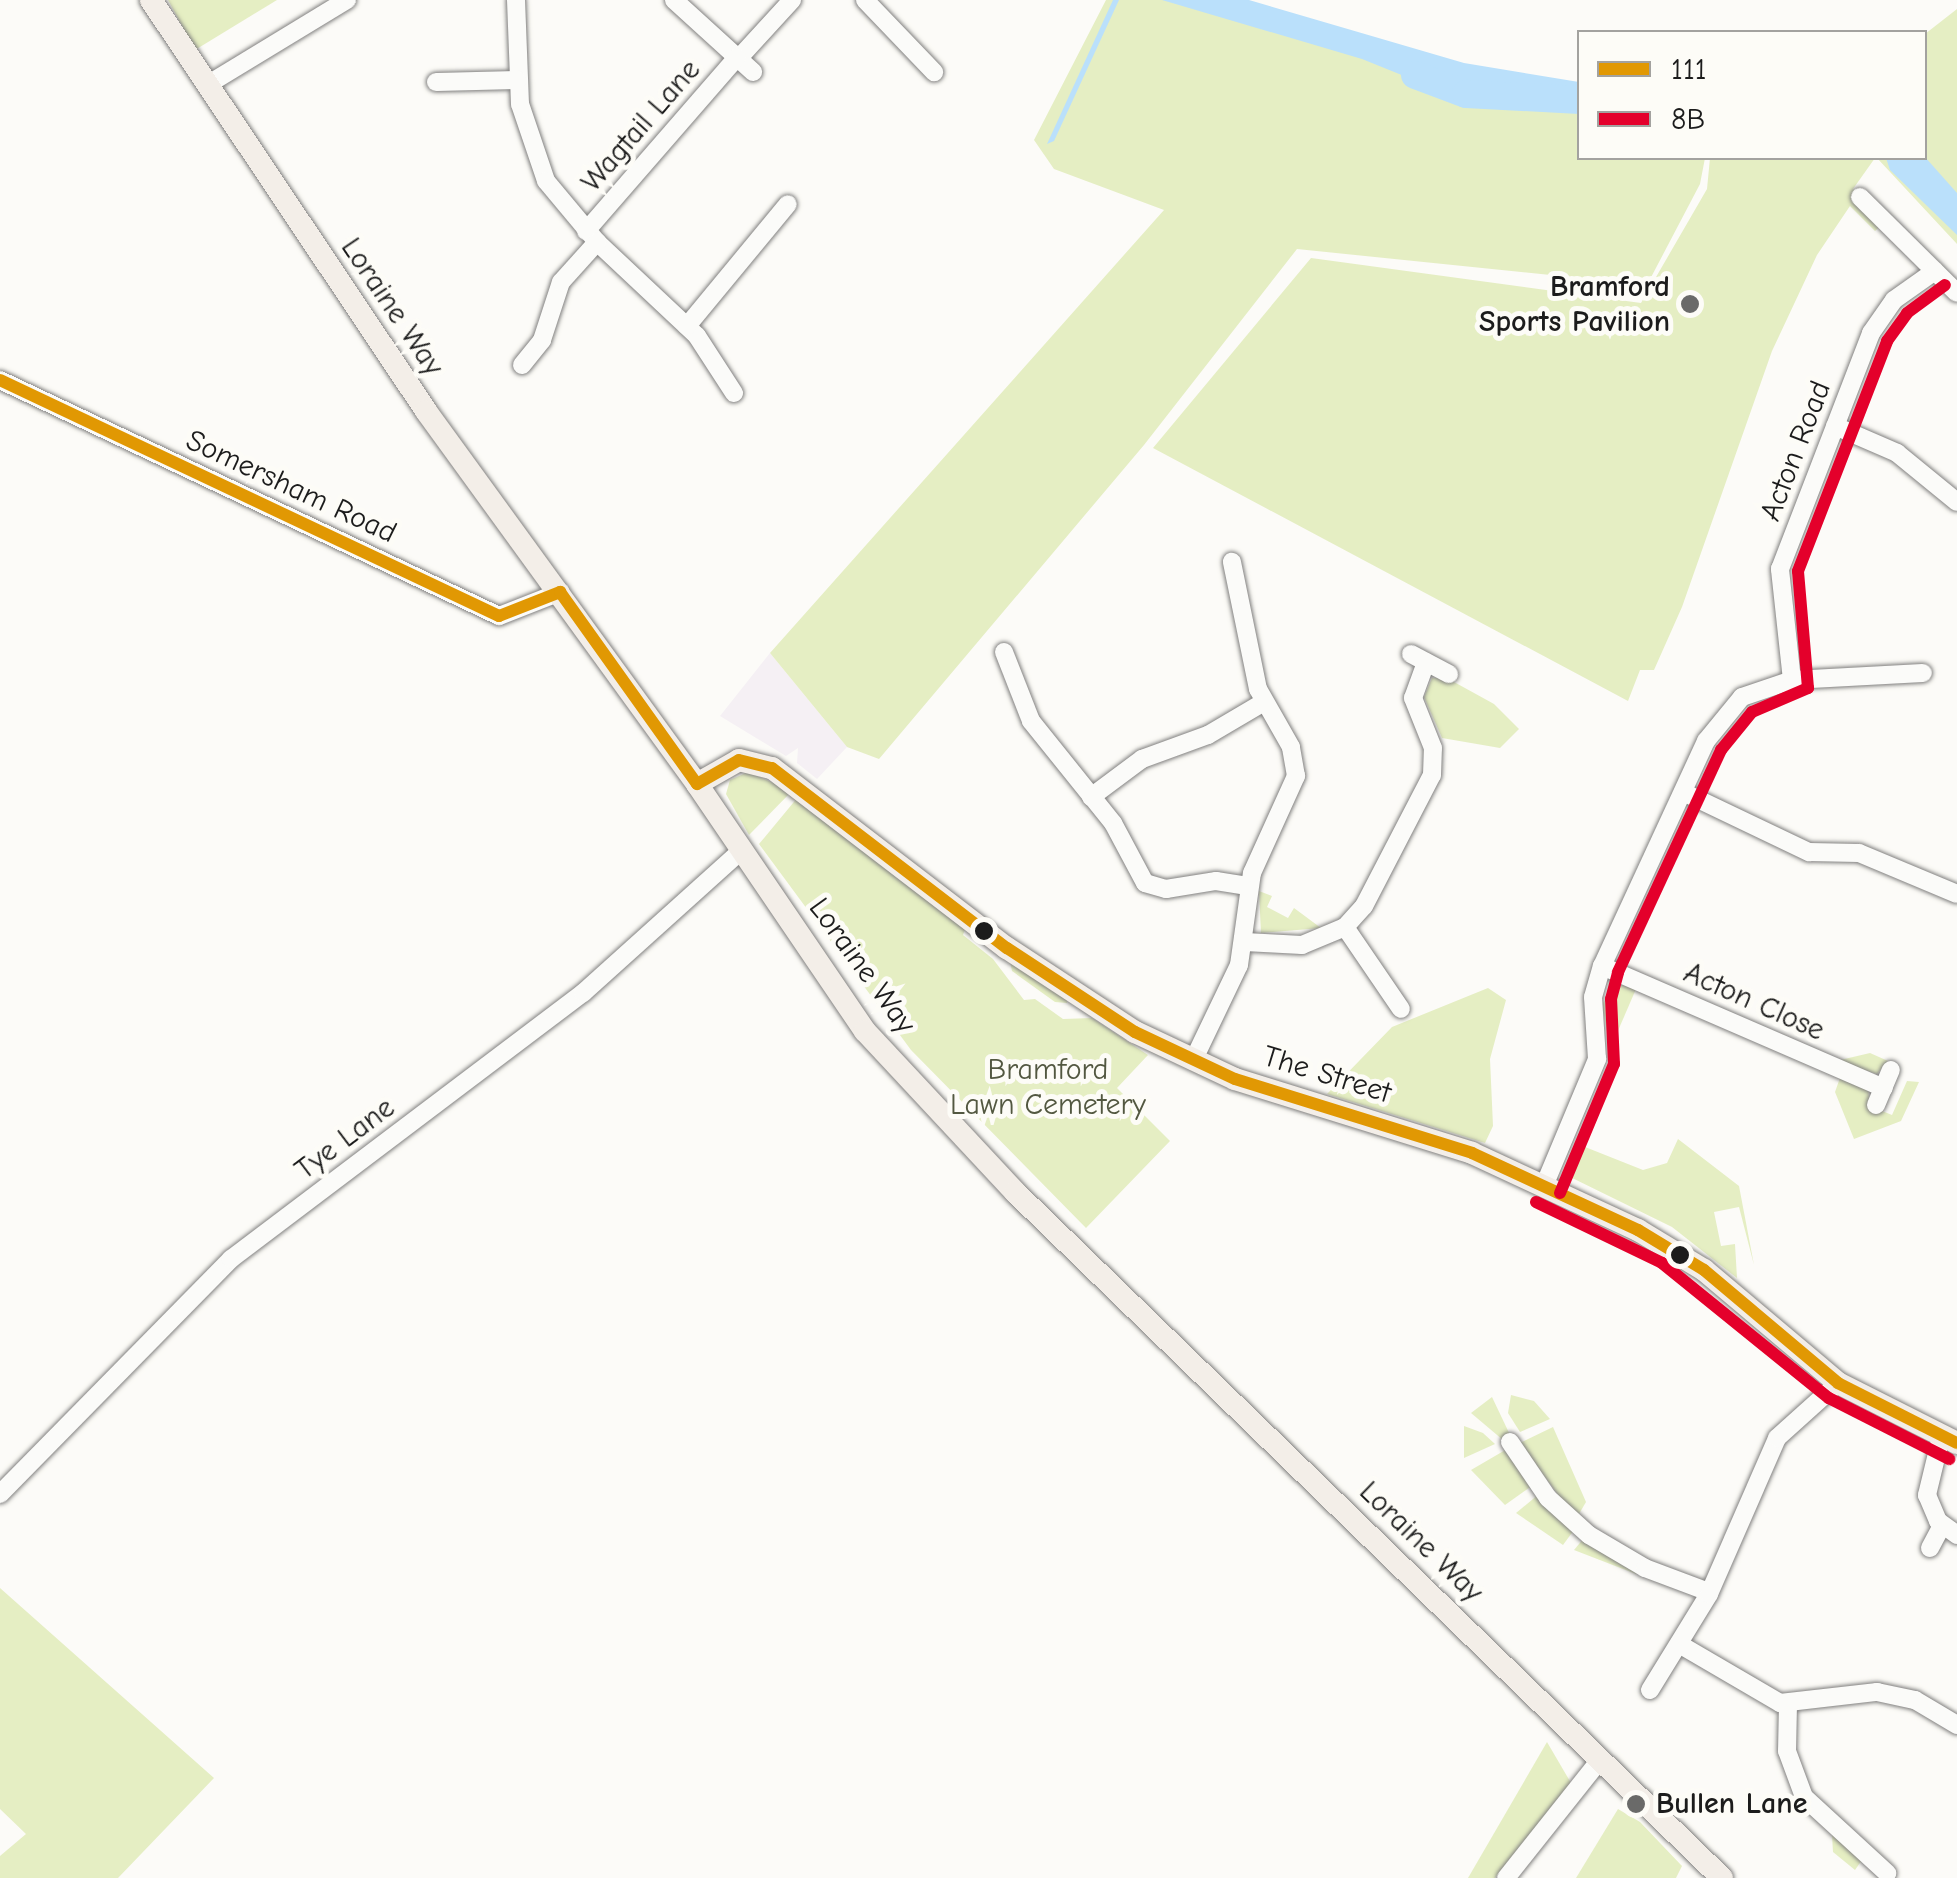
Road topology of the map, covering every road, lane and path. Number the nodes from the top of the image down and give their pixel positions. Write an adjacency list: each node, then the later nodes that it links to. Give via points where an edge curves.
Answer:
1 (151, 0): 12 (main road, Loraine Way)
2 (347, 0): 12 (street)
3 (516, 0): 10 (street)
4 (674, 0): 7 (street)
5 (792, 0): 7 (street, Wagtail Lane)
6 (865, 0): 9 (street)
7 (737, 58): 8 (street); 15 (street, Wagtail Lane)
8 (754, 72)
9 (934, 72)
10 (518, 80): 11 (street); 15 (street, via 538,166)
11 (436, 82)
12 (208, 85): 25 (main road, Loraine Way, via 426,412)
13 (1860, 197): 16 (street)
14 (788, 204): 18 (street)
15 (592, 236): 18 (street); 19 (street, Wagtail Lane, via 561,282 542,340)
16 (1935, 271): 17 (street); 22 (street, Acton Road, via 1894,300 1877,322)
17 (1957, 293)
18 (687, 326): 21 (street)
19 (522, 366)
20 (0, 380): 25 (street, Somersham Road, via 499,616)
21 (734, 393)
22 (1835, 426): 23 (street, via 1897,453); 29 (street, Acton Road, via 1780,569)
23 (1957, 502)
24 (1232, 562): 30 (street)
25 (560, 592): 31 (main road, Loraine Way)
26 (1004, 652): 33 (street, via 1031,720)
27 (1923, 673): 29 (street)
28 (1449, 674): 37 (street, via 1419,658 1413,698 1432,748 1432,775 1364,906)
29 (1792, 680): 32 (street, via 1752,690 1723,713)
30 (1264, 702): 33 (street, via 1208,734 1142,759); 35 (street, via 1291,747 1296,776)
31 (698, 784): 34 (main road, Loraine Way); 41 (main road, The Street, via 746,760 784,775 1007,948 1112,1019)
32 (1682, 792): 36 (street, via 1809,852 1859,852); 39 (street)
33 (1091, 797): 35 (street, via 1149,886)
34 (743, 849): 47 (street, Tye Lane, via 584,994 231,1259); 55 (main road, Loraine Way, via 865,1030 1015,1192)
35 (1248, 886): 38 (street)
36 (1957, 894)
37 (1345, 927): 38 (street, via 1302,945); 40 (street)
38 (1245, 942): 41 (street)
39 (1602, 966): 42 (street, Acton Close, via 1880,1096); 43 (street, via 1594,992 1597,1059)
40 (1401, 1008)
41 (1193, 1061): 43 (main road, The Street, via 1434,1139)
42 (1891, 1070)
43 (1544, 1186): 44 (main road, The Street, via 1671,1248)
44 (1838, 1383): 45 (main road, The Street); 50 (street, via 1792,1418 1770,1450)
45 (1949, 1440): 48 (street, via 1926,1487)
46 (1510, 1442): 50 (street, via 1548,1498 1590,1535 1646,1568)
47 (0, 1494)
48 (1950, 1530): 49 (street)
49 (1930, 1548)
50 (1710, 1592): 51 (street)
51 (1679, 1644): 52 (street); 53 (street)
52 (1650, 1690)
53 (1788, 1704): 54 (street, via 1877,1692 1915,1700); 56 (street, via 1787,1751 1798,1787 1822,1820)
54 (1957, 1725)
55 (1599, 1761): 57 (street); 58 (main road, Loraine Way)
56 (1887, 1873)
57 (1506, 1878)
58 (1722, 1878)

